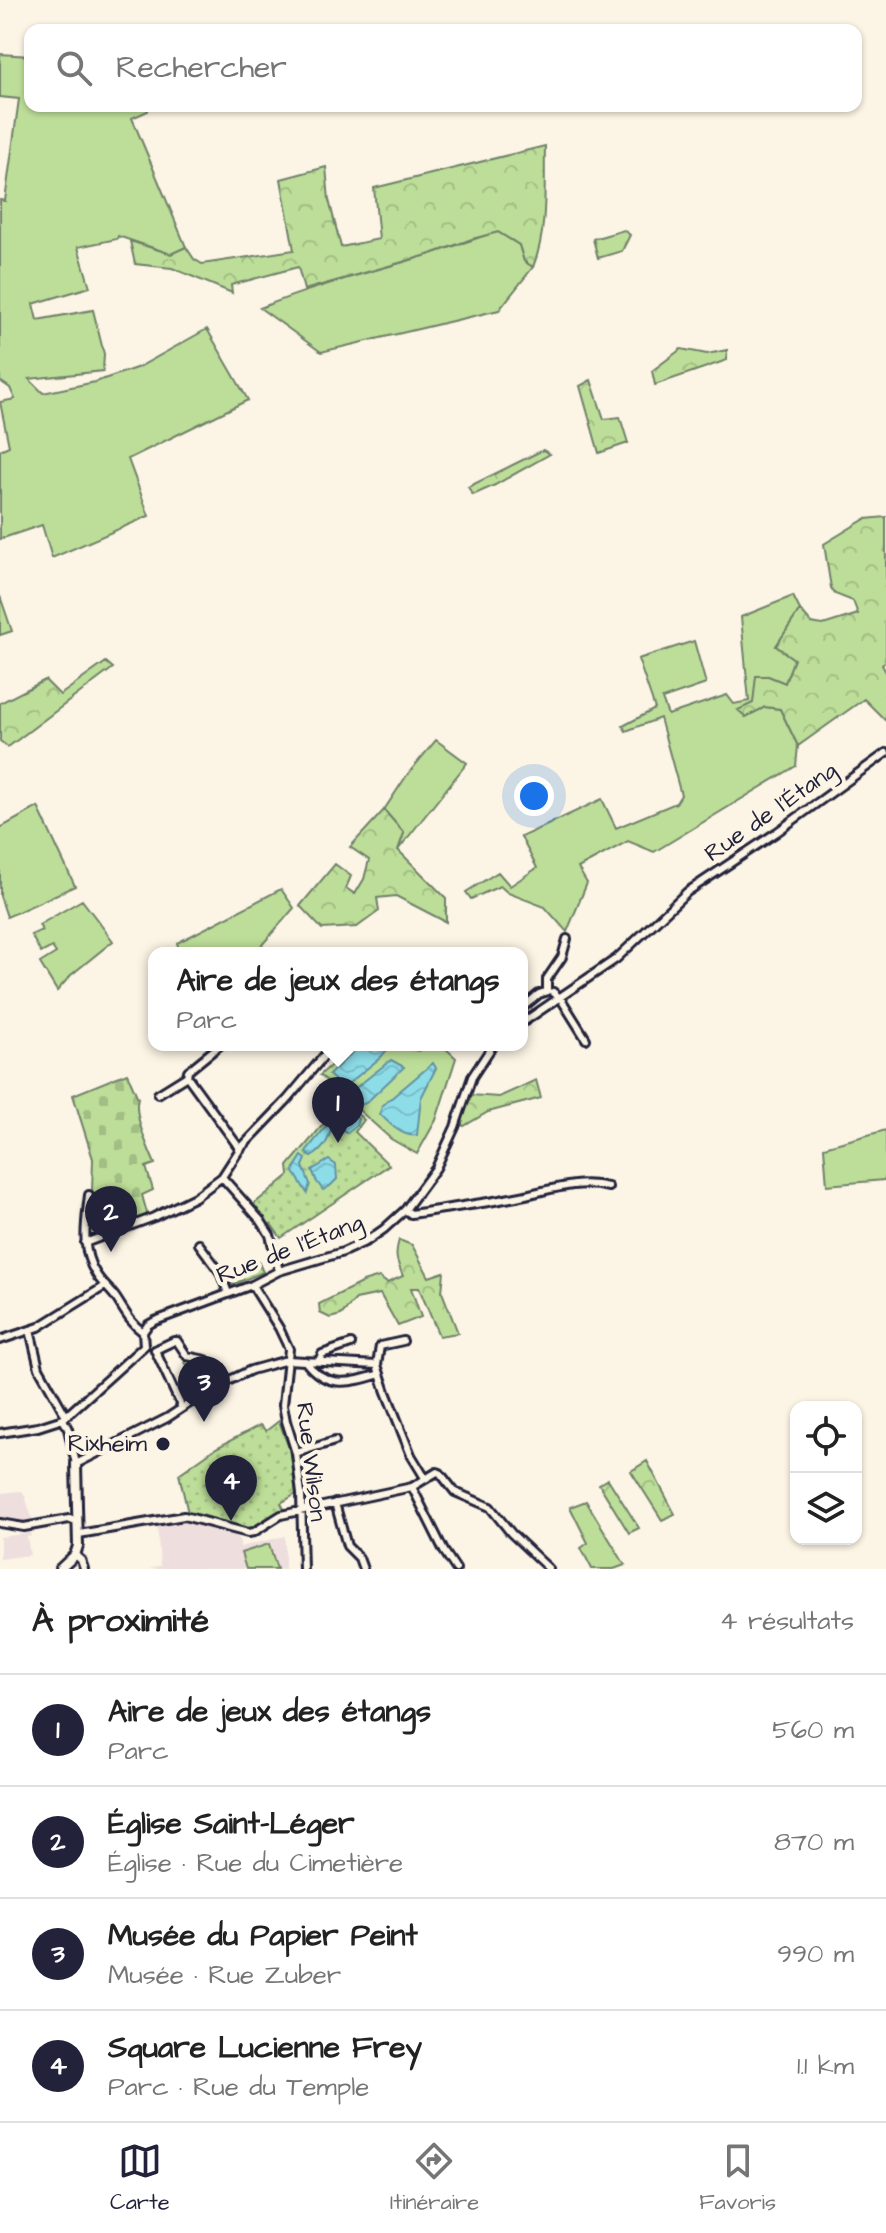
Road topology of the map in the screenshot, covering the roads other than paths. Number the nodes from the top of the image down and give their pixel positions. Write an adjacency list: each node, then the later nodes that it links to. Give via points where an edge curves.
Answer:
1 (886, 753): 3 (street, Rue de l'Étang, via 687,892 605,967 566,992)
2 (567, 939): 3 (street, via 547,979)
3 (553, 993): 4 (street, Rue de l'Étang); 6 (street, Rue de l'Étang); 8 (street)
4 (531, 999): 5 (street, Rue de l'Étang); 6 (street)
5 (528, 1002)
6 (539, 1011): 7 (street, Rue de l'Étang)
7 (528, 1019)
8 (586, 1039)
9 (213, 1051): 12 (street)
10 (328, 1051): 14 (street)
11 (489, 1051): 18 (street, Rue de l'Étang, via 472,1077 436,1168)
12 (187, 1076): 13 (street); 14 (street)
13 (158, 1094)
14 (240, 1149): 15 (street)
15 (222, 1177): 19 (street, via 154,1217); 21 (street, via 270,1235)
16 (608, 1187): 18 (street, via 578,1183 425,1212)
17 (89, 1195): 19 (street)
18 (405, 1210): 21 (street, Rue de l'Étang, via 358,1246)
19 (85, 1243): 23 (street, via 95,1274)
20 (199, 1244): 24 (street)
21 (279, 1271): 22 (street, Rue de l'Étang)
22 (252, 1285): 24 (street, Rue de l'Étang); 32 (street, via 288,1345)
23 (105, 1286): 25 (street); 26 (street)
24 (228, 1293): 26 (street, Rue de l'Étang, via 155,1321)
25 (30, 1330): 27 (street); 39 (street, via 39,1368)
26 (143, 1332): 30 (street)
27 (0, 1340)
28 (403, 1341): 35 (street, via 380,1346)
29 (351, 1344): 34 (street, via 322,1354)
30 (144, 1346): 31 (street); 39 (street)
31 (155, 1350): 37 (street, via 177,1341 187,1356 206,1360); 38 (street)
32 (287, 1360): 33 (street); 37 (street); 42 (street, Rue Wilson, via 283,1405)
33 (305, 1361): 34 (street); 36 (street, via 334,1382)
34 (319, 1361): 35 (street)
35 (377, 1365): 36 (street)
36 (380, 1374): 44 (street)
37 (223, 1384): 38 (street)
38 (182, 1408): 43 (street)
39 (65, 1418): 40 (street); 43 (street)
40 (0, 1433)
41 (335, 1441): 42 (street)
42 (296, 1453): 47 (street, Rue Wilson)
43 (76, 1464): 48 (main road)
44 (425, 1478): 45 (street); 57 (street, via 440,1473 455,1492 490,1507)
45 (412, 1487): 46 (street); 56 (street)
46 (335, 1503): 47 (street); 55 (street, via 347,1546)
47 (301, 1509): 50 (street, via 248,1533 184,1516); 54 (street, Rue Wilson)
48 (74, 1520): 49 (street, via 24,1527); 50 (main road)
49 (0, 1523)
50 (79, 1534): 51 (main road)
51 (75, 1555): 52 (main road); 53 (street)
52 (60, 1569)
53 (84, 1569)
54 (303, 1569)
55 (363, 1569)
56 (456, 1569)
57 (549, 1569)

